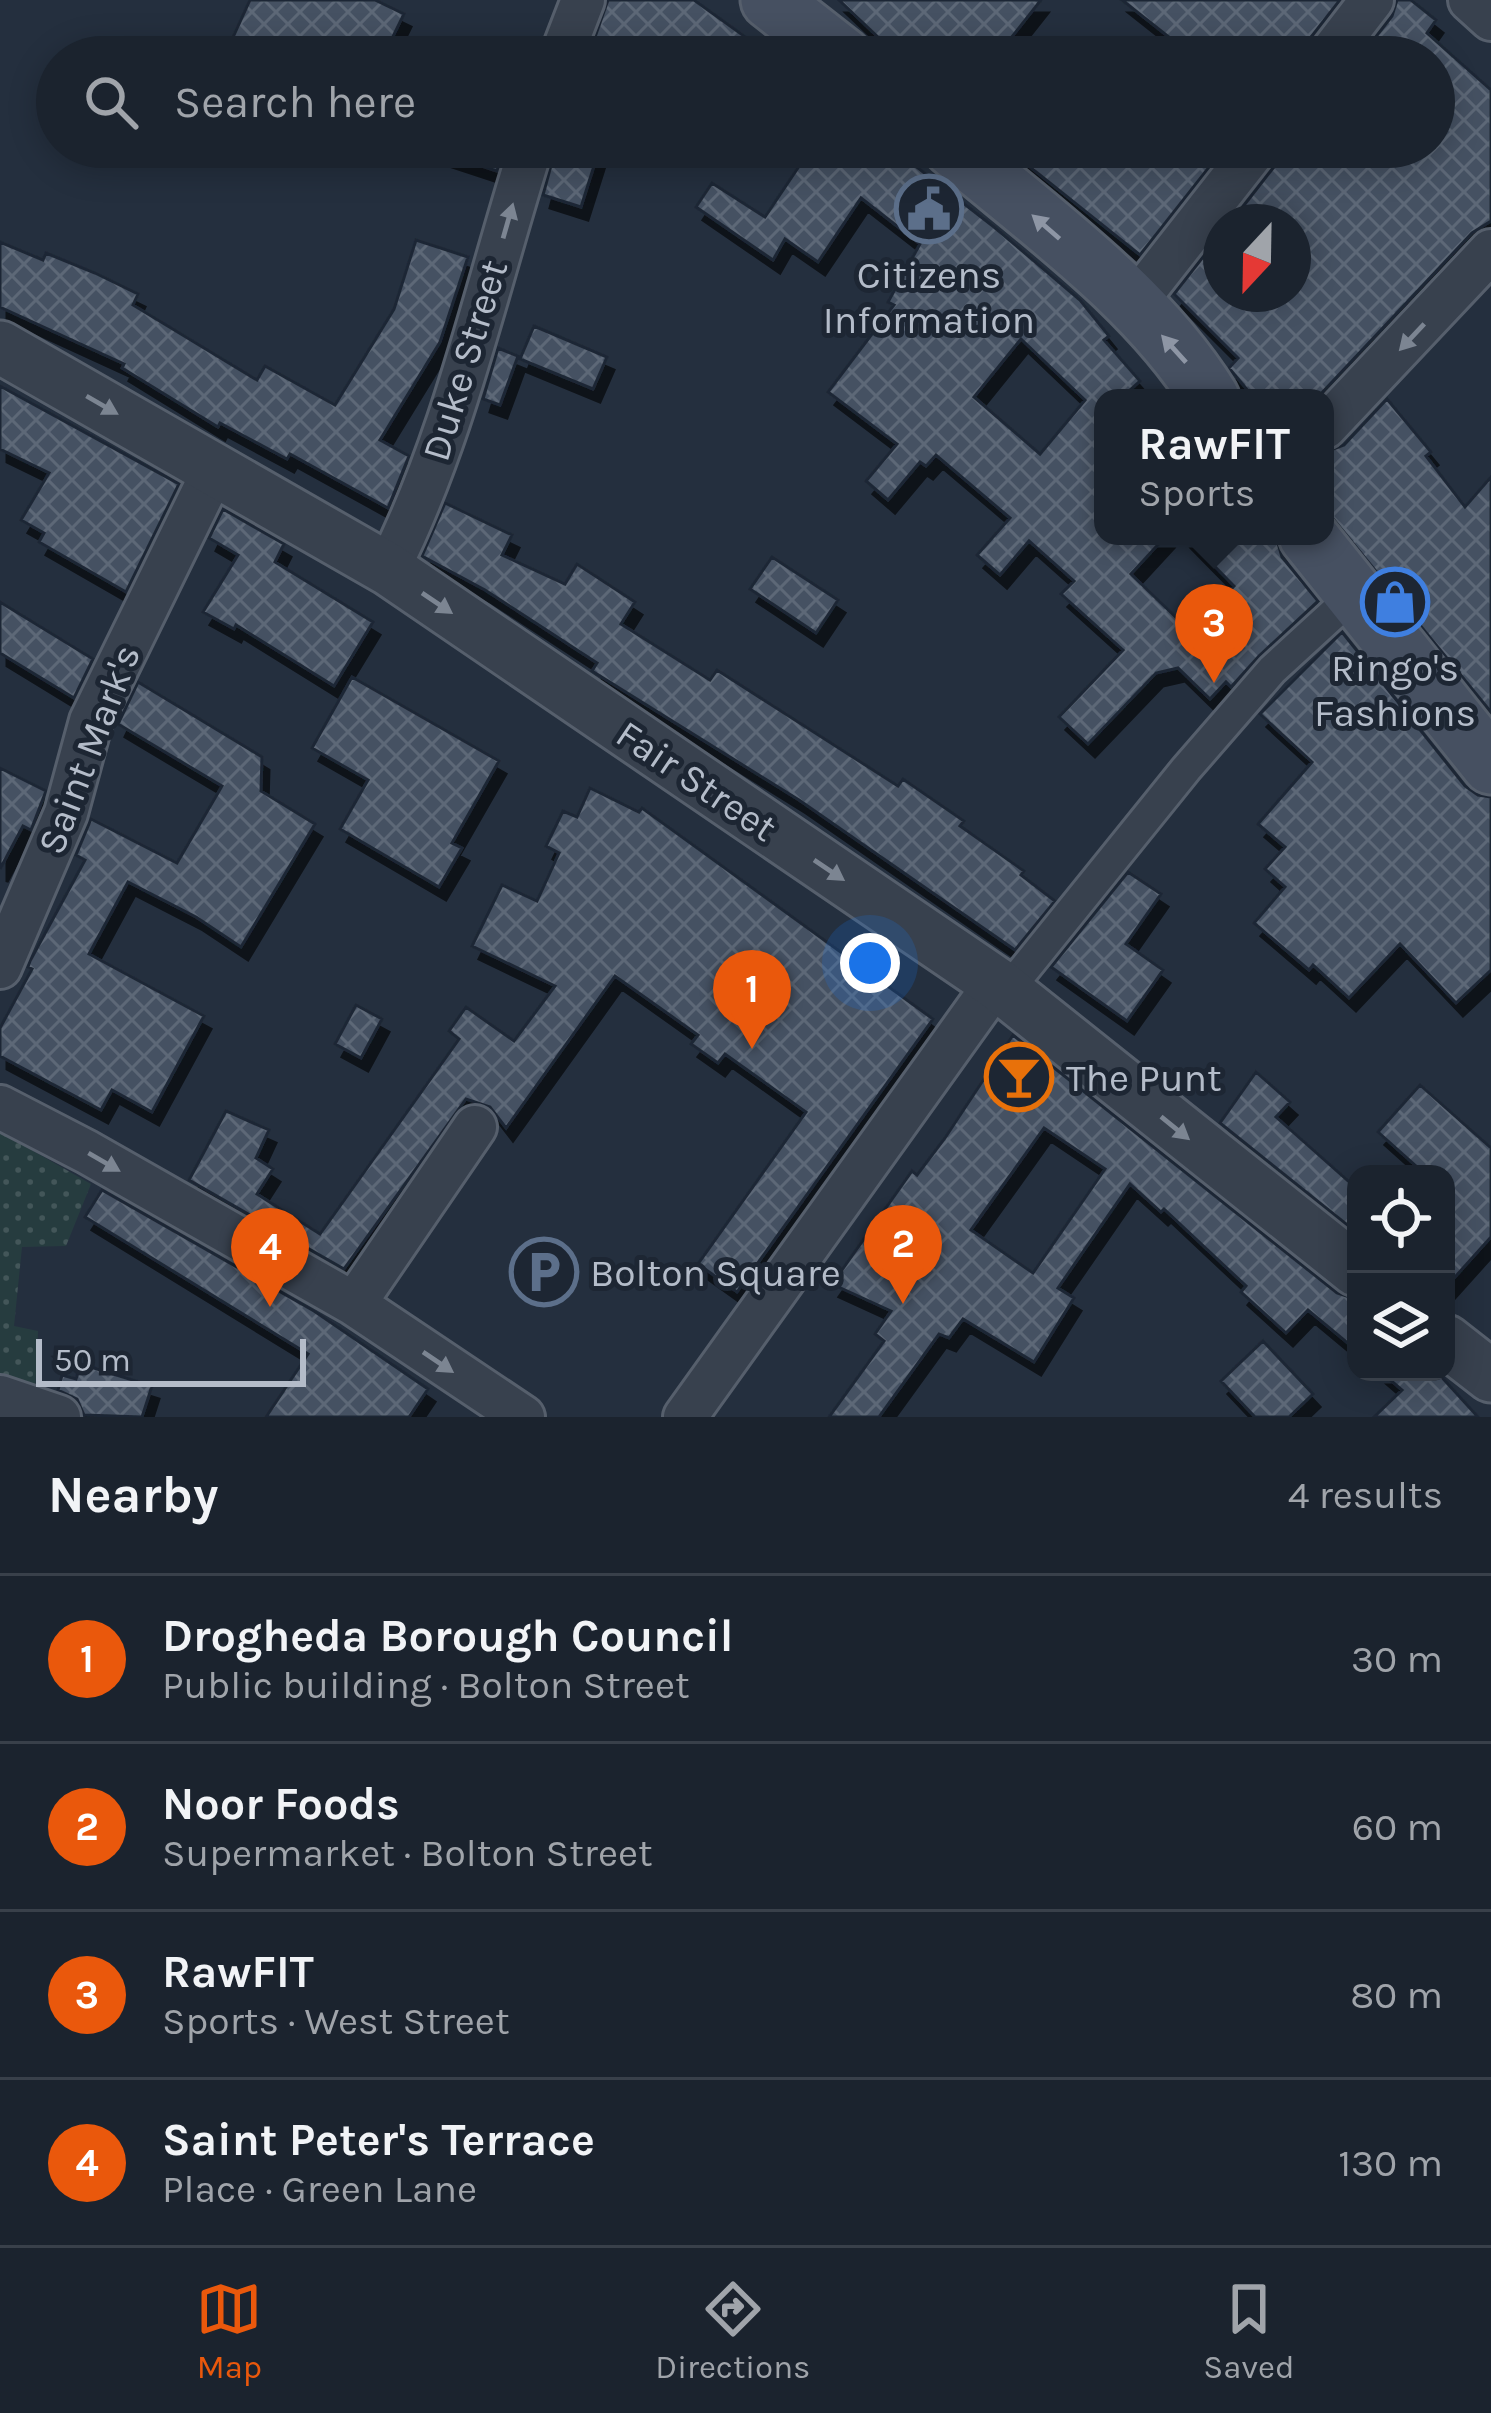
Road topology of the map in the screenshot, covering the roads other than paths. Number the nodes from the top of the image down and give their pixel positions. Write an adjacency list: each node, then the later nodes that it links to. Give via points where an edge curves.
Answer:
1 (583, 0): 6 (street)
2 (770, 0): 7 (main road)
3 (1372, 0): 8 (street)
4 (1470, 0): 5 (street)
5 (1491, 20)
6 (569, 36)
7 (816, 36)
8 (1344, 36)
9 (525, 168): 19 (street, Duke Street, one-way to 9, via 467,364)
10 (976, 168): 13 (main road, one-way to 10)
11 (1241, 168): 13 (street)
12 (1491, 251): 16 (street, one-way to 16)
13 (1133, 305): 15 (main road, one-way to 13)
14 (0, 347): 17 (street, Fair Street, one-way to 17)
15 (1204, 389)
16 (1334, 417)
17 (214, 470): 19 (street, Fair Street); 22 (street, Saint Mark's, via 91,721 66,813)
18 (1316, 545): 20 (main road)
19 (388, 569): 23 (street, Fair Street, one-way to 23)
20 (1356, 592): 21 (main road); 23 (street, via 1272,670)
21 (1491, 765)
22 (0, 967)
23 (1001, 988): 26 (street, Fair Street, one-way to 26); 33 (street)
24 (0, 1107): 27 (street, one-way to 27)
25 (475, 1127): 27 (street)
26 (1347, 1263)
27 (354, 1304): 32 (street, one-way to 32)
28 (1455, 1348): 29 (street)
29 (1491, 1376)
30 (0, 1397): 31 (street)
31 (59, 1417)
32 (523, 1417)
33 (685, 1417)

